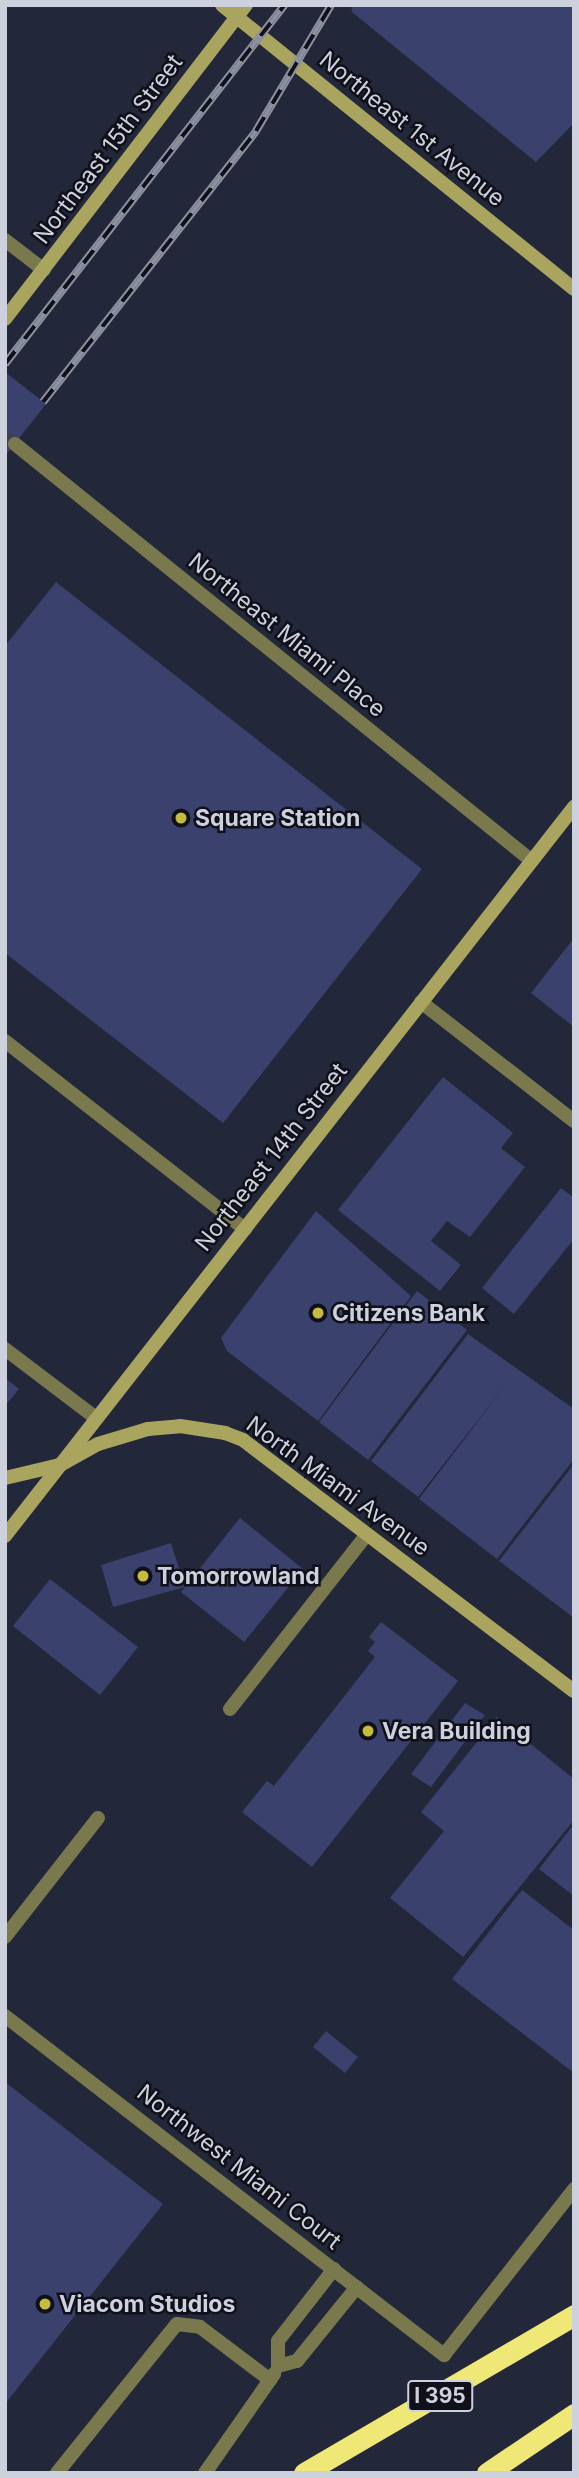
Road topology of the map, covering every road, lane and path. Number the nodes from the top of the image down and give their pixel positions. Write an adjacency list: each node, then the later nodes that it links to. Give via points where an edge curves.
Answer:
1 (222, 5): 3 (street, Northeast 1st Avenue)
2 (246, 5): 3 (street, Northeast 15th Street)
3 (237, 18): 5 (street, Northeast 15th Street); 6 (street, Northeast 1st Avenue)
4 (5, 240): 5 (street)
5 (44, 270): 7 (street, Northeast 15th Street)
6 (574, 289)
7 (5, 319)
8 (15, 444): 10 (street, Northeast Miami Place)
9 (574, 807): 10 (street, Northeast 14th Street)
10 (532, 861): 11 (street, Northeast 14th Street)
11 (421, 1002): 13 (street); 14 (street, Northeast 14th Street)
12 (5, 1041): 14 (street)
13 (574, 1121)
14 (245, 1229): 16 (street, Northeast 14th Street)
15 (5, 1349): 16 (street)
16 (96, 1418): 17 (street, Northeast 14th Street)
17 (60, 1465): 18 (street, North Miami Avenue); 19 (street, North Miami Avenue, via 98,1444 148,1429 180,1426 225,1433 243,1440); 20 (street, Northeast 14th Street)
18 (5, 1478)
19 (368, 1534): 21 (street, North Miami Avenue); 22 (street)
20 (5, 1536)
21 (574, 1690)
22 (230, 1709)
23 (98, 1818): 24 (street)
24 (5, 1937)
25 (5, 2015): 27 (street, Northwest Miami Court)
26 (574, 2189): 28 (street, Northwest Miami Court, via 444,2355)
27 (334, 2269): 28 (street, Northwest Miami Court); 30 (street, via 278,2342)
28 (357, 2287): 30 (street, via 297,2361)
29 (574, 2315): 35 (highway, I 395)
30 (278, 2366): 31 (street)
31 (270, 2380): 33 (street, via 201,2328 177,2324); 34 (street)
32 (574, 2414): 36 (highway)
33 (57, 2473)
34 (205, 2473)
35 (304, 2473)
36 (487, 2473)

